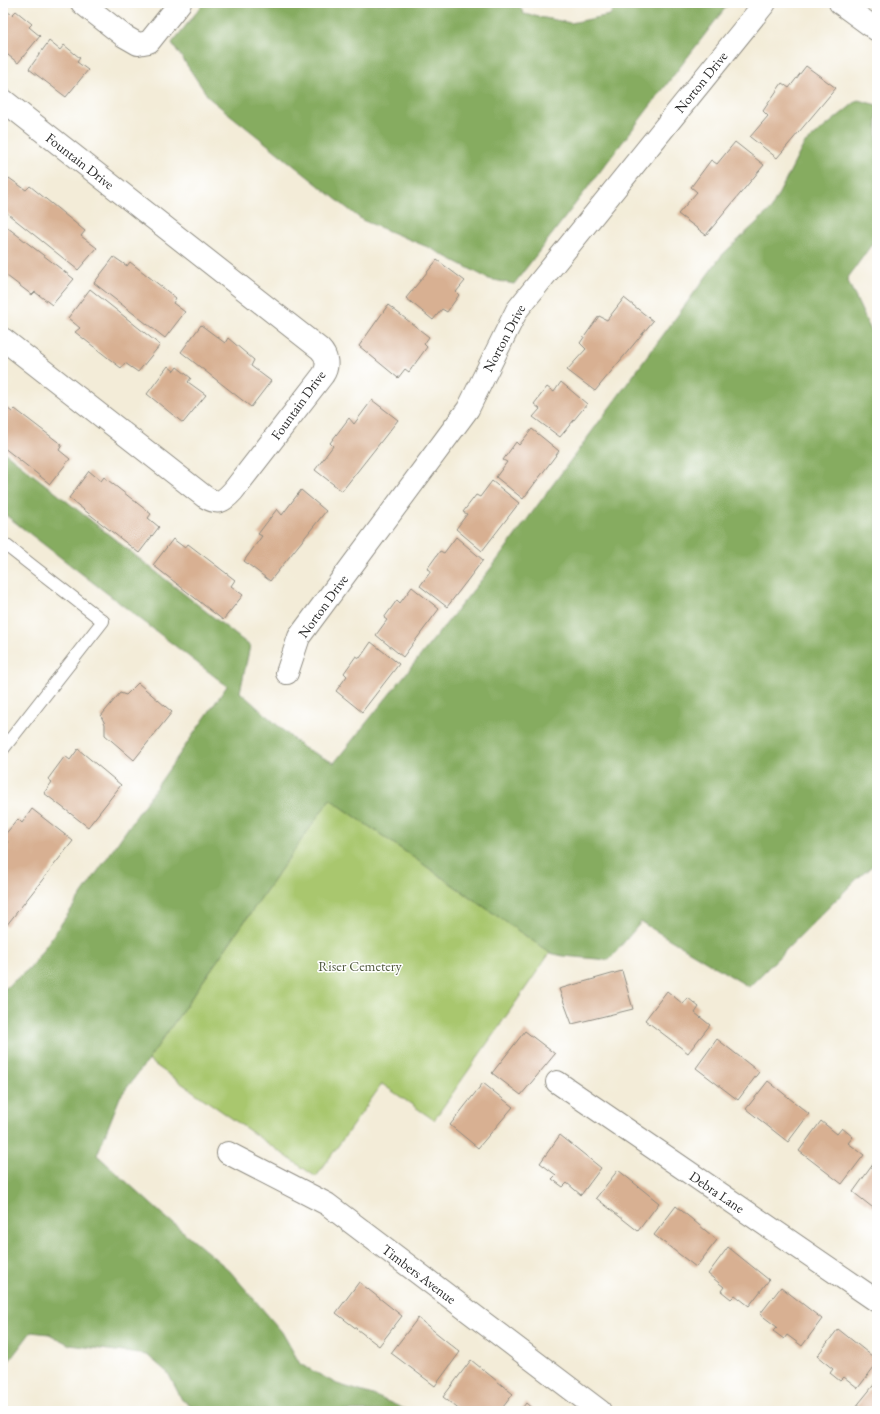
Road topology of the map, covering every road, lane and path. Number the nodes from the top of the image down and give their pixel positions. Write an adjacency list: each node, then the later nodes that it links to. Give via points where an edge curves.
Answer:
1 (82, 3): 2 (street, via 124,36 142,44 150,42)
2 (180, 3)
3 (765, 3): 9 (street, Norton Drive, via 517,310 468,409 299,637)
4 (840, 3): 5 (street)
5 (877, 30)
6 (3, 100): 7 (street, Fountain Drive, via 320,349 326,356 327,366 323,375 233,491 223,500 212,502)
7 (3, 339)
8 (3, 543): 10 (lane, via 103,621)
9 (287, 673)
10 (3, 749)
11 (557, 1082): 13 (street, Debra Lane)
12 (228, 1153): 14 (street, Timbers Avenue, via 327,1204)
13 (877, 1301)
14 (600, 1411)

